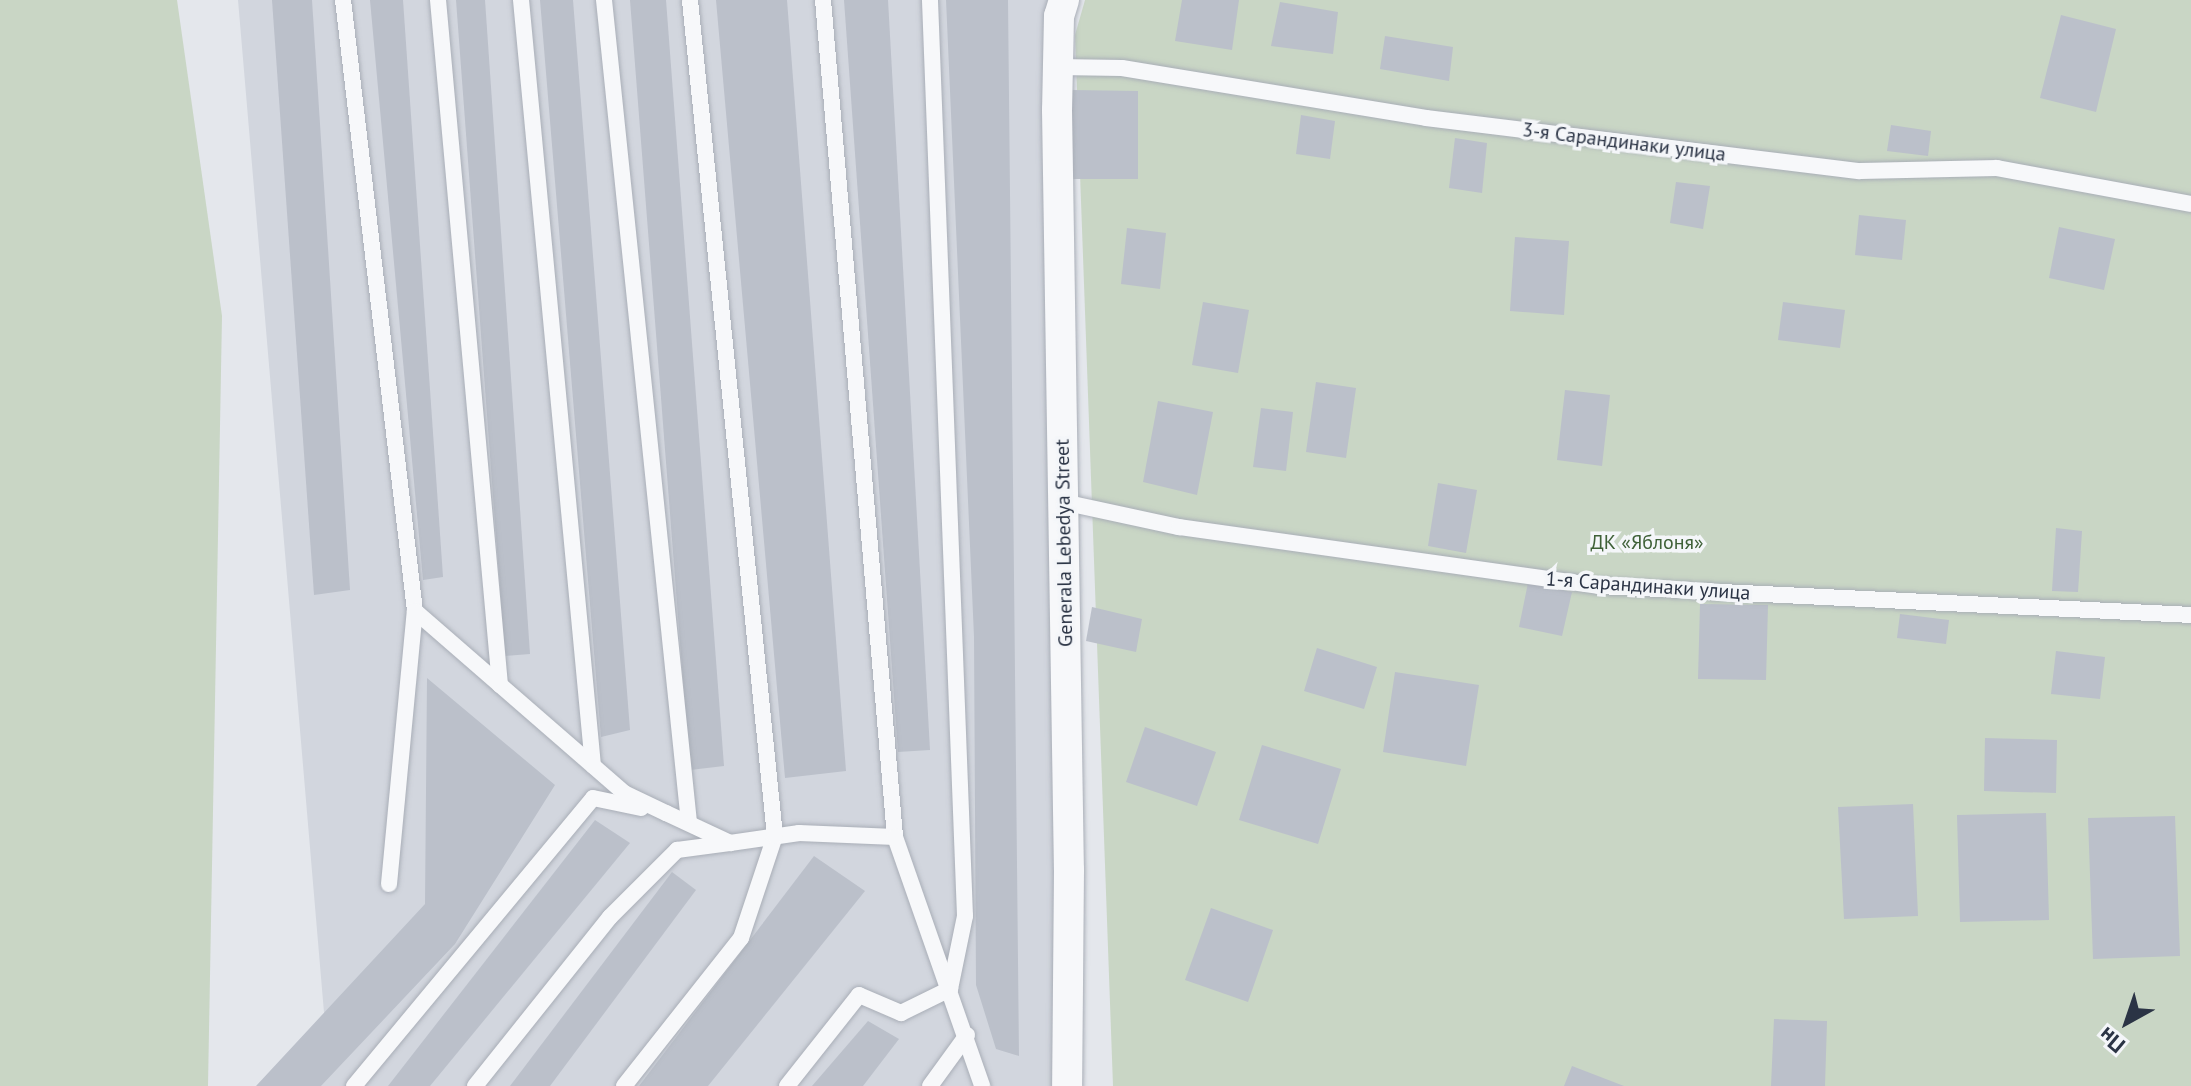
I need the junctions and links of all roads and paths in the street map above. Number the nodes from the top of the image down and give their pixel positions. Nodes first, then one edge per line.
1 (343, 0) edge
2 (438, 0) edge
3 (521, 0) edge
4 (604, 0) edge
5 (690, 0) edge
6 (823, 0) edge
7 (930, 0) edge
8 (1064, 0) edge
9 (1058, 67) junction
10 (2191, 204) edge
11 (1063, 502) junction
12 (415, 611) junction
13 (2191, 615) edge
14 (500, 685) junction
15 (593, 766) junction
16 (666, 813) junction
17 (689, 823) junction
18 (775, 836) junction
19 (895, 837) junction
20 (730, 843) junction
21 (389, 884) dead end
22 (950, 989) junction
23 (967, 1035) junction
24 (354, 1086) edge
25 (475, 1086) edge
26 (624, 1086) edge
27 (787, 1086) edge
28 (930, 1086) edge
29 (982, 1086) edge
30 (1067, 1086) edge

1 - 12 lane
2 - 14 lane
3 - 15 lane
4 - 17 lane
5 - 18 lane
6 - 19 lane
7 - 22 lane
8 - 9 street, Generala Lebedya Street
9 - 10 lane, 3-я Сарандинаки улица
9 - 11 street, Generala Lebedya Street
11 - 13 lane, 1-я Сарандинаки улица
11 - 30 street, Generala Lebedya Street
12 - 14 lane
12 - 21 lane
14 - 15 lane
15 - 16 lane
16 - 17 lane
16 - 24 lane
17 - 20 lane
18 - 19 lane
18 - 20 lane
18 - 26 lane
19 - 22 lane
20 - 25 lane
22 - 23 lane
22 - 27 lane
23 - 28 lane
23 - 29 lane

